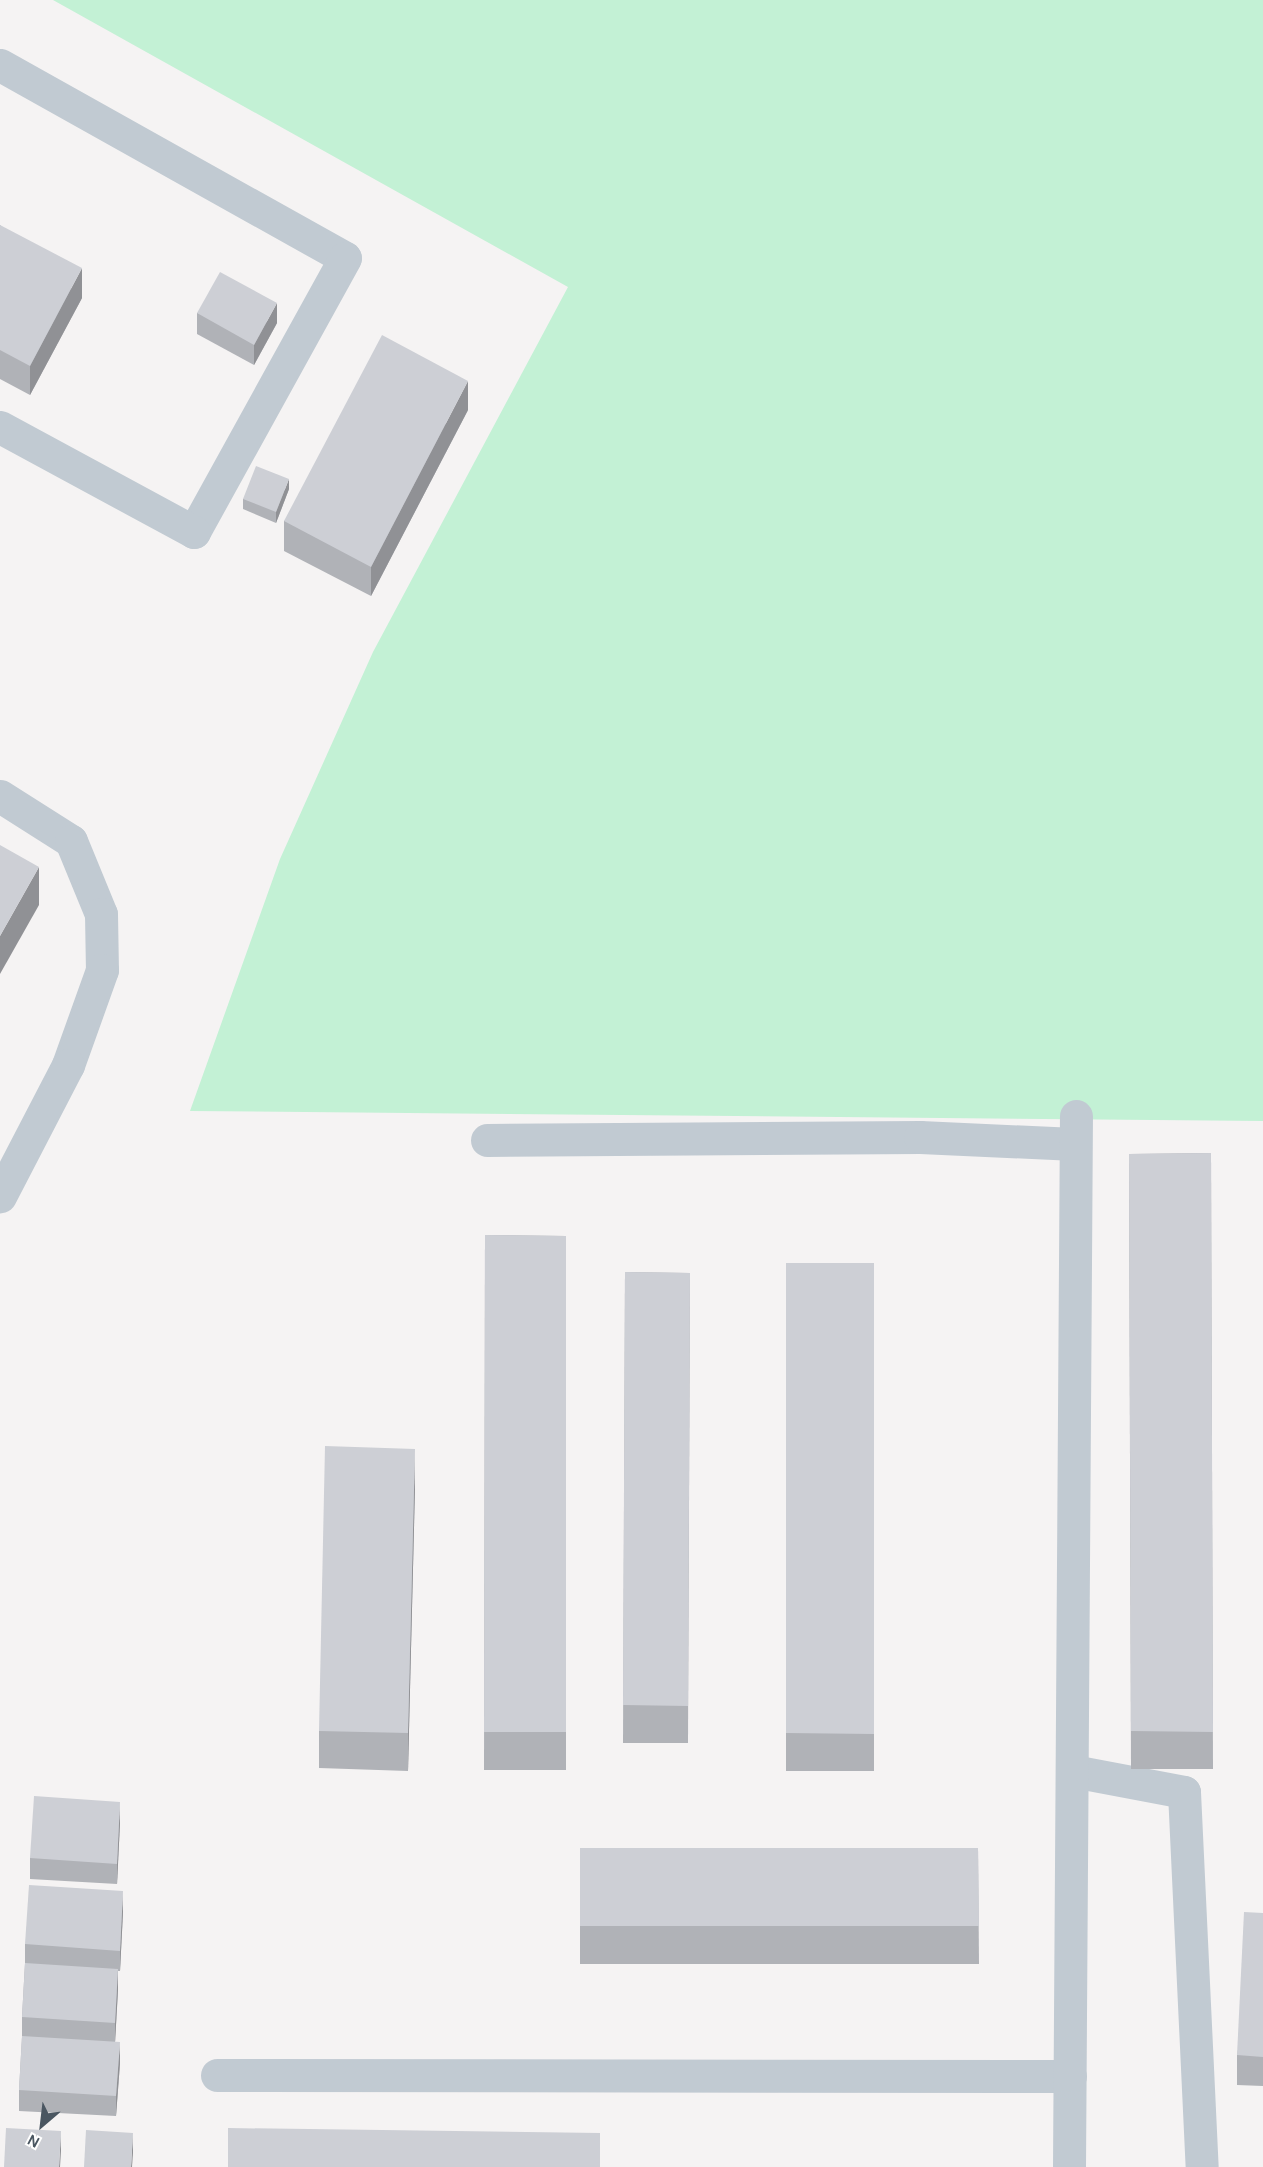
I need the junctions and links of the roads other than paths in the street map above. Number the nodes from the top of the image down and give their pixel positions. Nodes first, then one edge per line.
1 (0, 65) edge
2 (0, 427) edge
3 (0, 796) edge
4 (487, 1140) dead end
5 (0, 1196) edge
6 (1072, 1771) junction
7 (218, 2075) dead end
8 (1070, 2076) junction
9 (1069, 2167) edge
10 (1202, 2167) edge

1 - 2 lane
3 - 5 lane
4 - 6 lane
6 - 8 lane
6 - 10 lane
7 - 8 lane
8 - 9 lane

